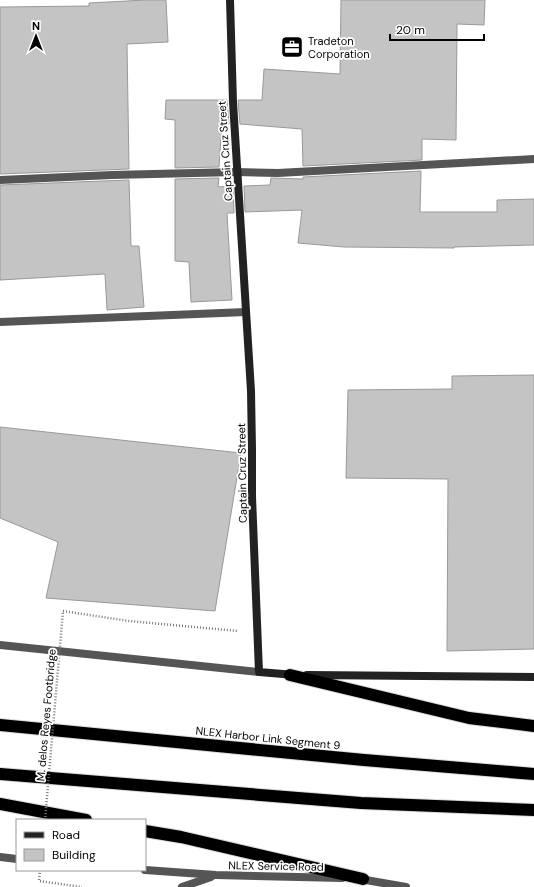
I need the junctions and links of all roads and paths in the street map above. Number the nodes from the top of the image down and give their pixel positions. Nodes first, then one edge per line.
1 (230, 0) edge
2 (534, 159) edge
3 (237, 172) junction
4 (0, 180) edge
5 (246, 312) junction
6 (0, 322) edge
7 (258, 632) junction
8 (0, 645) edge
9 (259, 672) junction
10 (290, 675) junction
11 (534, 677) edge
12 (0, 725) edge
13 (534, 726) edge
14 (0, 774) edge
15 (534, 774) edge
16 (0, 804) edge
17 (534, 810) edge
18 (45, 819) edge
19 (81, 819) edge
20 (146, 831) edge
21 (0, 857) edge
22 (16, 859) edge
23 (146, 870) edge
24 (40, 871) edge
25 (216, 875) junction
26 (363, 879) junction
27 (82, 887) edge
28 (182, 887) edge
29 (406, 887) edge

1 - 3 street, Captain Cruz Street
2 - 3 street
3 - 4 street
3 - 5 street, Captain Cruz Street
5 - 6 street
5 - 7 street, Captain Cruz Street
7 - 9 street, Captain Cruz Street
7 - 18 path, M. delos Reyes Footbridge, bridge
8 - 9 street
9 - 10 street
10 - 11 street
10 - 13 highway
12 - 15 highway, NLEX Harbor Link Segment 9
14 - 17 highway
16 - 19 highway
20 - 26 highway
21 - 22 street
23 - 25 street, NLEX Service Road
24 - 27 path
25 - 26 street, NLEX Service Road
25 - 28 street
26 - 29 street, NLEX Service Road

